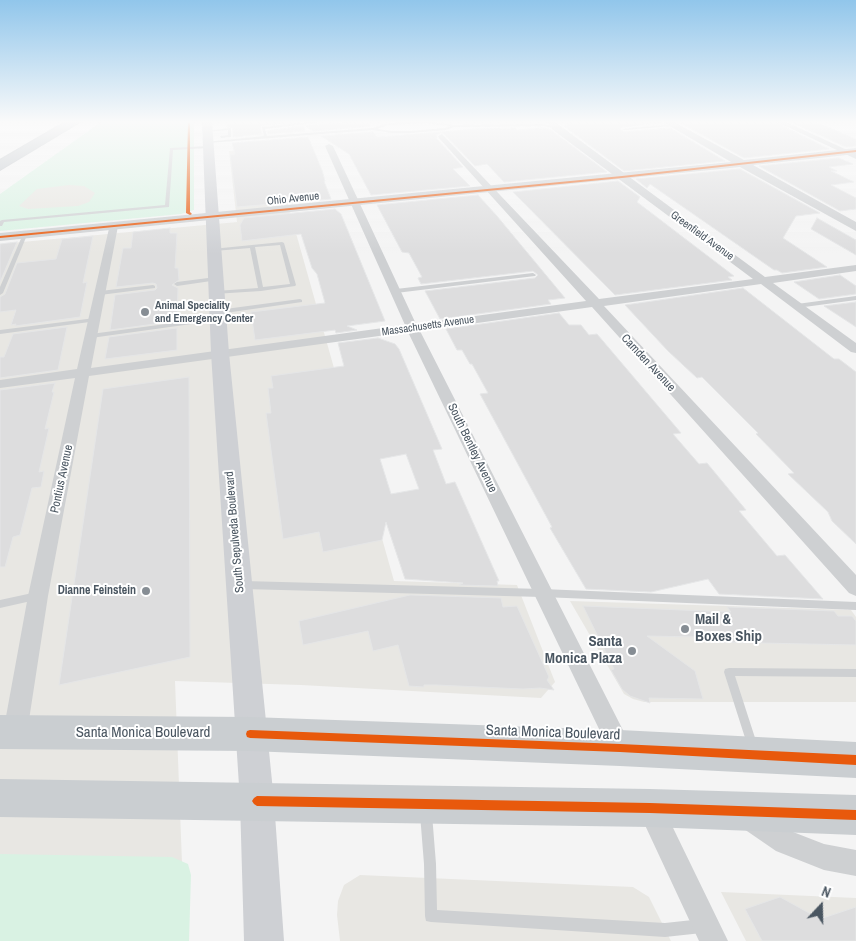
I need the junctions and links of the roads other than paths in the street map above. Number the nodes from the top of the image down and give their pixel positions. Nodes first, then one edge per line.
1 (170, 166) edge
2 (209, 166) edge
3 (338, 166) edge
4 (470, 166) edge
5 (607, 166) edge
6 (724, 166) edge
7 (745, 166) edge
8 (622, 177) junction
9 (492, 190) junction
10 (356, 203) junction
11 (212, 217) junction
12 (0, 225) edge
13 (113, 226) junction
14 (856, 227) edge
15 (25, 235) junction
16 (0, 237) edge
17 (252, 246) junction
18 (214, 250) junction
19 (856, 268) edge
20 (533, 275) dead end
21 (762, 280) junction
22 (177, 284) dead end
23 (216, 286) junction
24 (153, 287) dead end
25 (261, 289) junction
26 (396, 291) junction
27 (100, 292) junction
28 (0, 293) edge
29 (856, 298) edge
30 (300, 301) dead end
31 (594, 304) junction
32 (797, 306) junction
33 (218, 315) junction
34 (95, 320) junction
35 (412, 328) junction
36 (0, 332) edge
37 (91, 336) junction
38 (856, 350) edge
39 (220, 353) junction
40 (84, 372) junction
41 (0, 384) edge
42 (239, 584) junction
43 (856, 588) edge
44 (542, 593) junction
45 (38, 596) junction
46 (0, 604) edge
47 (856, 606) edge
48 (856, 672) edge
49 (8, 733) edge
50 (250, 734) junction
51 (620, 748) junction
52 (755, 756) junction
53 (856, 760) edge
54 (0, 798) edge
55 (257, 801) junction
56 (425, 805) junction
57 (650, 808) junction
58 (738, 811) junction
59 (856, 815) edge
60 (856, 862) edge
61 (710, 933) edge
62 (264, 941) edge

1 - 12 lane
2 - 11 main road, South Sepulveda Boulevard
3 - 10 street, South Bentley Avenue
4 - 9 street, Camden Avenue
5 - 8 street, Greenfield Avenue
6 - 8 street, Ohio Avenue
7 - 14 street
8 - 9 street, Ohio Avenue
8 - 21 street, Greenfield Avenue
9 - 10 street, Ohio Avenue
9 - 31 street, Camden Avenue
10 - 11 street, Ohio Avenue
10 - 26 street, South Bentley Avenue
11 - 13 street, Ohio Avenue
11 - 18 main road, South Sepulveda Boulevard
13 - 15 street, Ohio Avenue
13 - 27 street, Pontius Avenue
15 - 16 street, Ohio Avenue
15 - 28 lane
17 - 18 lane
17 - 25 lane
17 - 25 lane
18 - 23 main road, South Sepulveda Boulevard
19 - 21 street, Massachusetts Avenue
20 - 26 lane
21 - 31 street, Massachusetts Avenue
21 - 32 street, Greenfield Avenue
22 - 23 lane
23 - 25 lane
23 - 33 main road, South Sepulveda Boulevard
24 - 27 lane
26 - 35 street, South Bentley Avenue
27 - 34 street, Pontius Avenue
29 - 32 lane
30 - 33 lane
31 - 35 street, Massachusetts Avenue
31 - 43 street, Camden Avenue
32 - 38 street, Greenfield Avenue
33 - 37 lane
33 - 39 main road, South Sepulveda Boulevard
34 - 36 lane
34 - 37 street, Pontius Avenue
35 - 39 street, Massachusetts Avenue
35 - 44 street, South Bentley Avenue
37 - 40 street, Pontius Avenue
39 - 40 street, Massachusetts Avenue
39 - 42 main road, South Sepulveda Boulevard
40 - 41 street, Massachusetts Avenue
40 - 45 street, Pontius Avenue
42 - 44 lane
42 - 50 main road, South Sepulveda Boulevard
44 - 47 lane
44 - 51 street, South Bentley Avenue
45 - 46 lane
45 - 49 street, Pontius Avenue
48 - 52 lane
49 - 50 main road, Santa Monica Boulevard
50 - 51 main road, Santa Monica Boulevard
50 - 55 main road, South Sepulveda Boulevard
51 - 52 main road, Santa Monica Boulevard
52 - 53 main road, Santa Monica Boulevard
54 - 55 main road
55 - 56 main road
55 - 62 main road, South Sepulveda Boulevard
56 - 57 main road
56 - 61 lane
57 - 58 main road
57 - 61 street
58 - 59 main road
58 - 60 street

